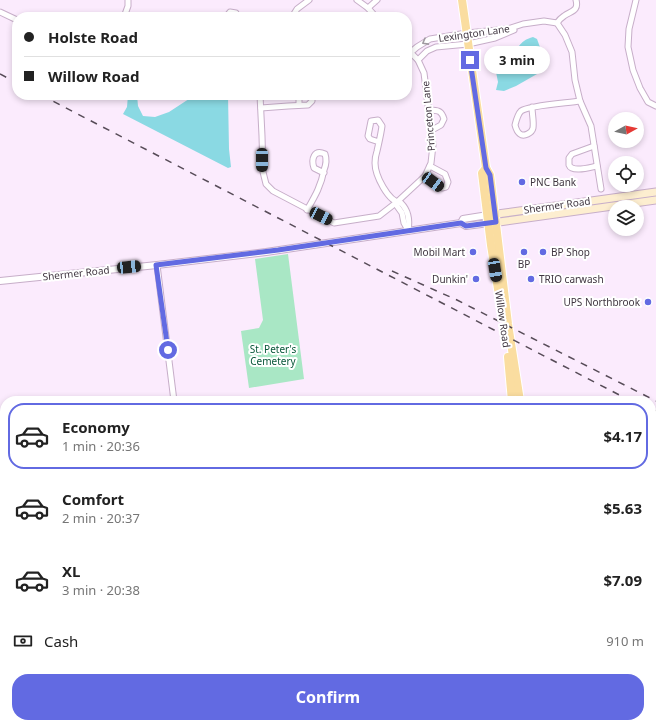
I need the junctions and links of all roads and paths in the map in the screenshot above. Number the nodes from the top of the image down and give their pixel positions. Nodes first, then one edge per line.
1 (128, 0) edge
2 (309, 0) edge
3 (357, 0) edge
4 (377, 0) edge
5 (462, 0) edge
6 (576, 0) edge
7 (636, 0) edge
8 (368, 8) junction
9 (0, 12) edge
10 (126, 12) edge
11 (296, 12) edge
12 (372, 12) edge
13 (12, 18) edge
14 (557, 23) junction
15 (518, 26) junction
16 (497, 30) junction
17 (467, 33) junction
18 (499, 37) junction
19 (468, 44) junction
20 (412, 50) edge
21 (412, 54) edge
22 (418, 60) junction
23 (260, 100) edge
24 (299, 100) edge
25 (312, 100) edge
26 (580, 101) junction
27 (299, 105) junction
28 (656, 106) edge
29 (532, 107) junction
30 (261, 108) junction
31 (429, 110) junction
32 (432, 130) junction
33 (379, 142) dead end
34 (594, 146) junction
35 (430, 166) junction
36 (597, 166) junction
37 (324, 173) dead end
38 (425, 176) junction
39 (601, 189) dead end
40 (656, 192) edge
41 (656, 200) edge
42 (397, 202) junction
43 (307, 210) junction
44 (492, 219) junction
45 (408, 231) junction
46 (156, 265) junction
47 (0, 281) edge
48 (173, 396) edge
49 (511, 396) edge
50 (519, 396) edge

1 - 10 street
2 - 11 street
3 - 8 street
4 - 8 street
5 - 17 main road, Willow Road
6 - 14 street
7 - 28 street
8 - 12 street
9 - 13 street
14 - 15 street, Lexington Lane
14 - 26 street
15 - 16 street, Lexington Lane
15 - 18 street, Lexington Lane
16 - 17 street, Lexington Lane
16 - 18 street
17 - 19 main road, Willow Road
17 -> 20 street, Lexington Lane
18 - 19 street, Lexington Lane
19 - 22 street, Lexington Lane
19 - 44 main road, Willow Road
21 - 22 street, Princeton Lane
22 - 31 street, Princeton Lane
23 - 30 street, Princeton Lane
24 - 27 street
25 - 27 street
26 - 29 street
26 - 34 street
27 - 30 street
29 - 29 street
30 - 43 street, Princeton Lane
31 - 32 street, Princeton Lane
31 - 32 street
32 - 35 street, Princeton Lane
33 - 42 street
34 - 36 street
34 - 36 street
35 - 38 street, Princeton Lane
35 - 38 street
36 - 39 street
37 - 43 street
38 - 42 street, Princeton Lane
40 - 44 main road, Shermer Road
41 - 44 main road, Shermer Road
42 - 43 street, Princeton Lane
42 - 45 street
44 - 45 street, Shermer Road
44 - 49 main road, Willow Road
44 - 50 main road, Willow Road
45 - 46 street, Shermer Road
46 - 47 street, Shermer Road
46 - 48 street

